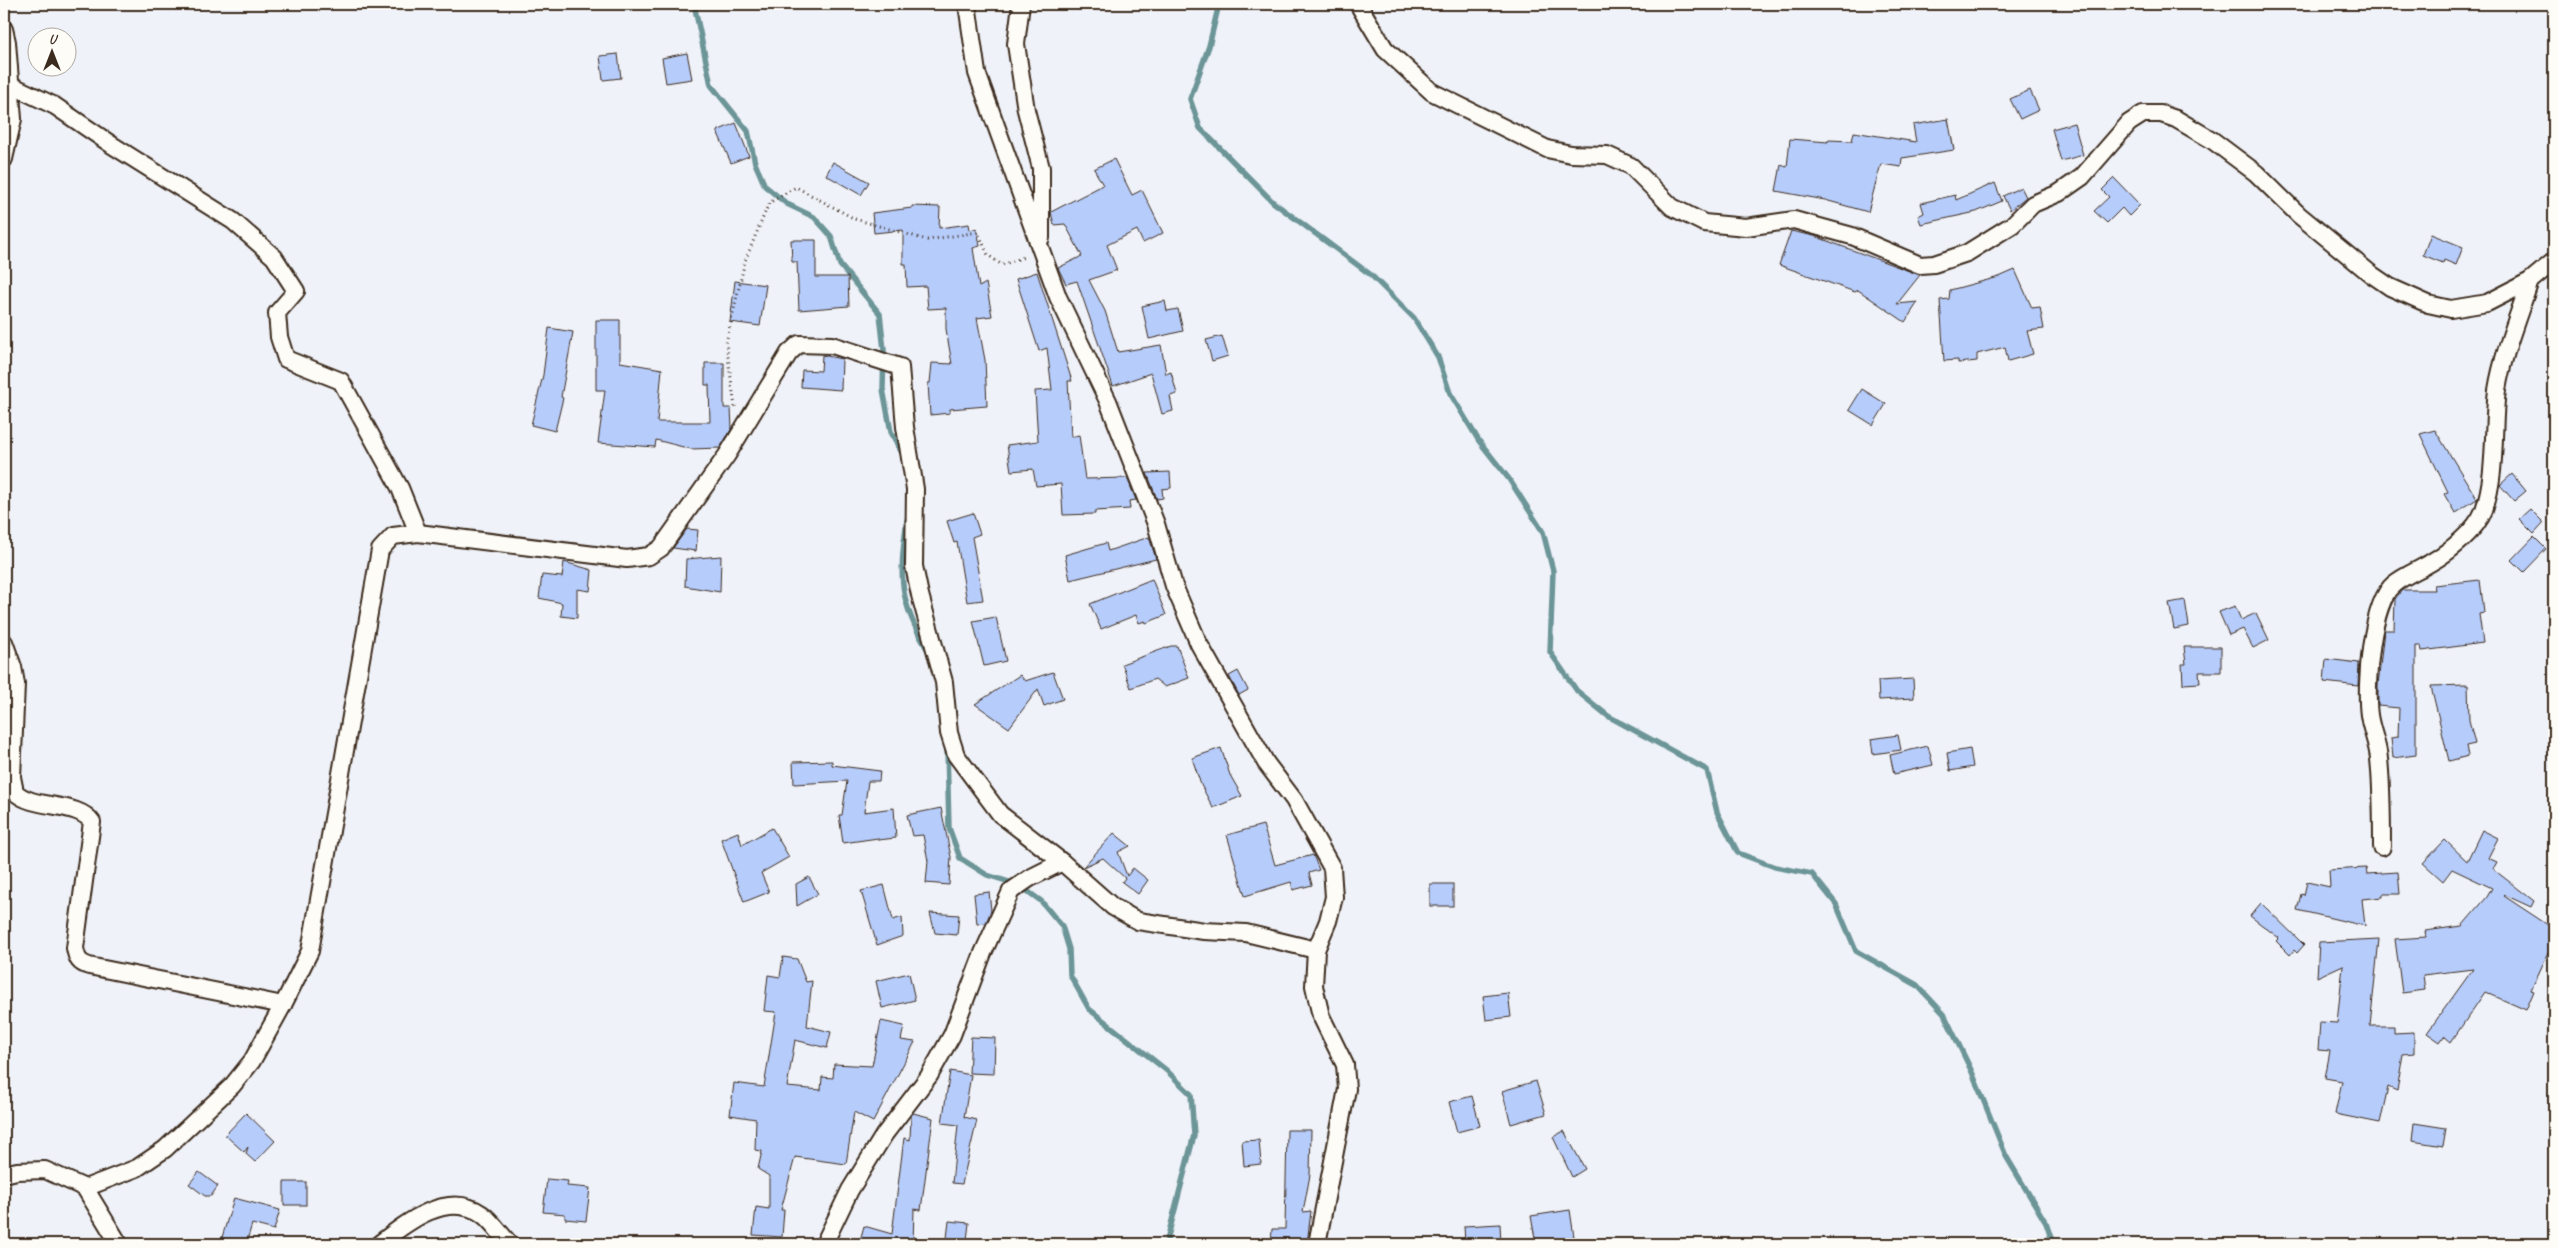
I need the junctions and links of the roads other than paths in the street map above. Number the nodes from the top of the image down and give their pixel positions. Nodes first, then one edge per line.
1 (967, 4) edge
2 (1021, 4) edge
3 (1358, 4) edge
4 (4, 29) edge
5 (10, 85) junction
6 (4, 159) edge
7 (1041, 250) junction
8 (2554, 261) edge
9 (2530, 281) junction
10 (418, 533) junction
11 (4, 642) edge
12 (2382, 847) dead end
13 (1062, 862) junction
14 (1316, 950) junction
15 (283, 1005) junction
16 (4, 1174) edge
17 (85, 1188) junction
18 (119, 1244) edge
19 (379, 1244) edge
20 (510, 1244) edge
21 (824, 1244) edge
22 (1317, 1244) edge

1 - 7 street
2 - 7 street
3 - 9 street
4 - 5 street
5 - 6 street
5 - 10 street
7 - 14 street
8 - 9 street
9 - 12 street
10 - 13 street
10 - 15 street
11 - 15 street
13 - 14 street
13 - 21 street
14 - 22 street
15 - 17 street
16 - 17 street
17 - 18 street
19 - 20 street

